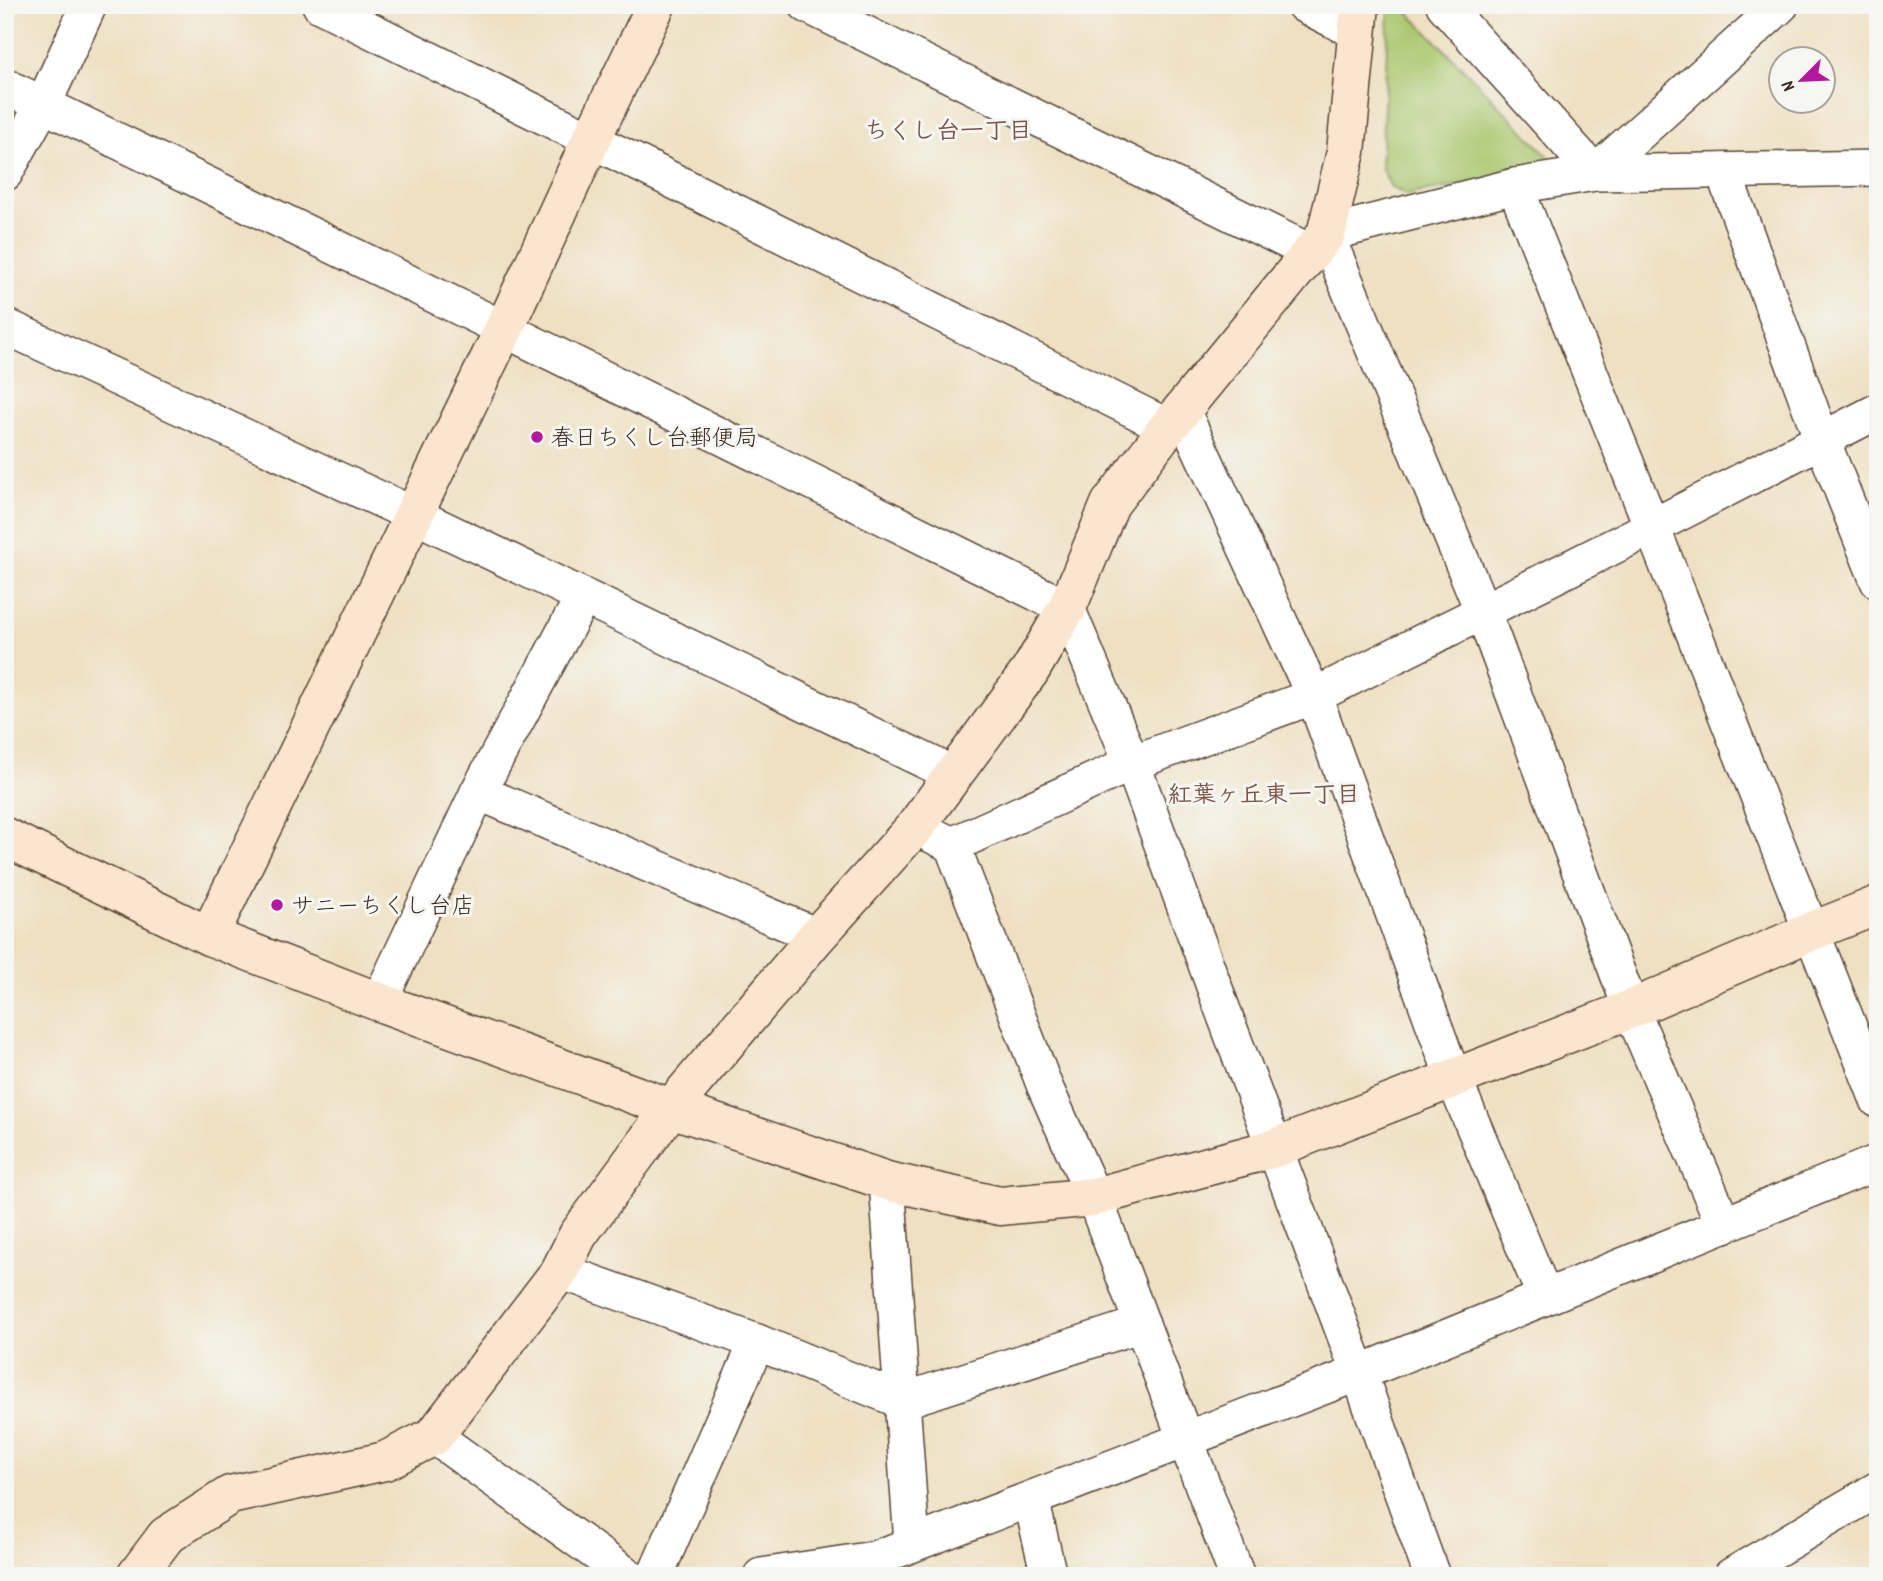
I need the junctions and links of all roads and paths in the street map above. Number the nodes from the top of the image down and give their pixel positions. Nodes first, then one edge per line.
1 (89, 5) edge
2 (320, 5) edge
3 (656, 5) edge
4 (807, 5) edge
5 (1304, 5) edge
6 (1444, 5) edge
7 (1781, 5) edge
8 (1359, 18) edge
9 (5, 86) edge
10 (44, 103) junction
11 (591, 140) junction
12 (1878, 168) edge
13 (1723, 171) junction
14 (5, 173) edge
15 (1595, 173) junction
16 (1515, 186) junction
17 (1319, 243) junction
18 (5, 326) edge
19 (504, 329) junction
20 (1878, 411) edge
21 (1175, 418) junction
22 (1822, 440) junction
23 (412, 514) junction
24 (1652, 527) junction
25 (1878, 581) edge
26 (583, 597) junction
27 (1067, 608) junction
28 (1483, 612) junction
29 (1314, 696) junction
30 (1132, 763) junction
31 (953, 774) junction
32 (478, 792) junction
33 (915, 827) junction
34 (5, 837) edge
35 (953, 845) junction
36 (1878, 905) edge
37 (1810, 932) junction
38 (209, 936) junction
39 (817, 936) junction
40 (379, 1002) junction
41 (1631, 1009) junction
42 (1453, 1077) junction
43 (1878, 1100) edge
44 (671, 1108) junction
45 (1275, 1148) junction
46 (1878, 1162) edge
47 (887, 1181) junction
48 (1094, 1197) junction
49 (1724, 1224) junction
50 (560, 1271) junction
51 (1545, 1297) junction
52 (1142, 1324) junction
53 (757, 1342) junction
54 (1359, 1373) junction
55 (902, 1401) junction
56 (434, 1436) junction
57 (1187, 1439) junction
58 (1878, 1489) edge
59 (1031, 1499) junction
60 (912, 1544) junction
61 (875, 1567) edge
62 (136, 1576) edge
63 (628, 1576) edge
64 (654, 1576) edge
65 (761, 1576) edge
66 (1049, 1576) edge
67 (1237, 1576) edge
68 (1432, 1576) edge
69 (1731, 1576) edge

1 - 10 street
2 - 11 street
3 - 11 street
4 - 17 street
5 - 8 street
6 - 15 street
7 - 15 street
8 - 17 street
9 - 10 street
10 - 14 street
10 - 19 street
11 - 19 street
11 - 21 street
12 - 13 street
13 - 15 street
13 - 22 street
15 - 16 street
16 - 17 street
16 - 24 street
17 - 21 street
17 - 28 street
18 - 23 street
19 - 23 street
19 - 27 street
20 - 22 street
21 - 27 street
21 - 29 street
22 - 24 street
22 - 25 street
23 - 26 street
23 - 38 street
24 - 28 street
24 - 37 street
26 - 31 street
26 - 32 street
27 - 30 street
27 - 31 street
28 - 29 street
28 - 41 street
29 - 30 street
29 - 42 street
30 - 35 street
30 - 45 street
31 - 33 street
32 - 39 street
32 - 40 street
33 - 35 street
33 - 39 street
34 - 38 street
35 - 48 street
36 - 37 street
37 - 41 street
37 - 43 street
38 - 40 street
39 - 44 street
40 - 44 street
41 - 42 street
41 - 49 street
42 - 45 street
42 - 51 street
44 - 47 street
44 - 50 street
45 - 48 street
45 - 54 street
46 - 49 street
47 - 48 street
47 - 55 street
48 - 52 street
49 - 51 street
50 - 53 street
50 - 56 street
51 - 54 street
52 - 55 street
52 - 57 street
53 - 55 street
53 - 64 street
54 - 57 street
54 - 68 street
55 - 60 street
56 - 62 street
56 - 63 street
57 - 59 street
57 - 67 street
58 - 69 street
59 - 60 street
59 - 66 street
60 - 61 street
61 - 65 street

